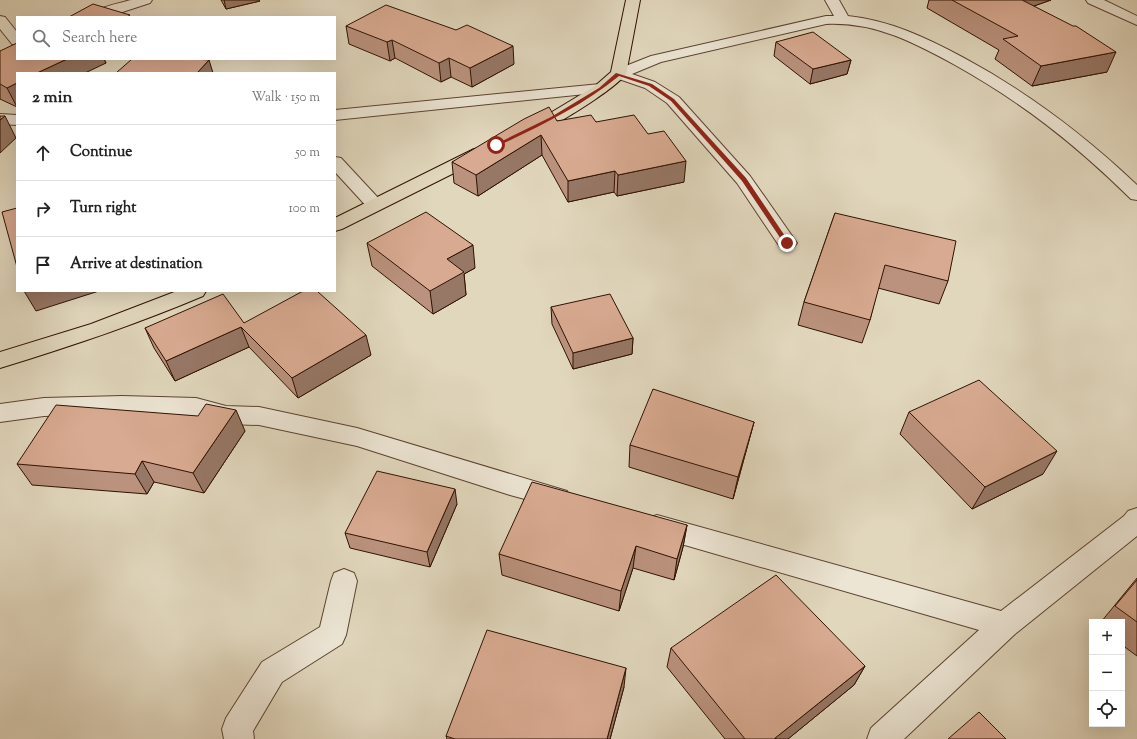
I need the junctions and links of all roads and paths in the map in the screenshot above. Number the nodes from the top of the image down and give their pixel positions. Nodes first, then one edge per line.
1 (145, 0) edge
2 (633, 0) edge
3 (832, 0) edge
4 (1093, 0) edge
5 (105, 5) edge
6 (96, 16) edge
7 (842, 18) junction
8 (0, 20) edge
9 (1137, 21) edge
10 (16, 40) edge
11 (618, 74) junction
12 (600, 89) junction
13 (336, 115) edge
14 (0, 119) edge
15 (16, 120) edge
16 (517, 135) edge
17 (496, 145) edge
18 (336, 163) edge
19 (1137, 195) edge
20 (375, 205) junction
21 (336, 224) edge
22 (787, 243) dead end
23 (194, 292) edge
24 (0, 360) edge
25 (0, 413) edge
26 (578, 504) edge
27 (1137, 519) edge
28 (637, 520) edge
29 (344, 581) dead end
30 (1005, 624) junction
31 (239, 739) edge
32 (882, 739) edge

1 - 5 street
2 - 11 main road
3 - 7 street
4 - 9 street
5 - 6 street
7 - 11 street
7 - 19 street
8 - 10 street
11 - 12 main road
11 - 22 street
12 - 13 street
12 - 16 main road
14 - 15 street
17 - 20 main road
18 - 20 street
20 - 21 main road
23 - 24 main road
25 - 26 street
27 - 30 street
28 - 30 street
29 - 31 street
30 - 32 street

